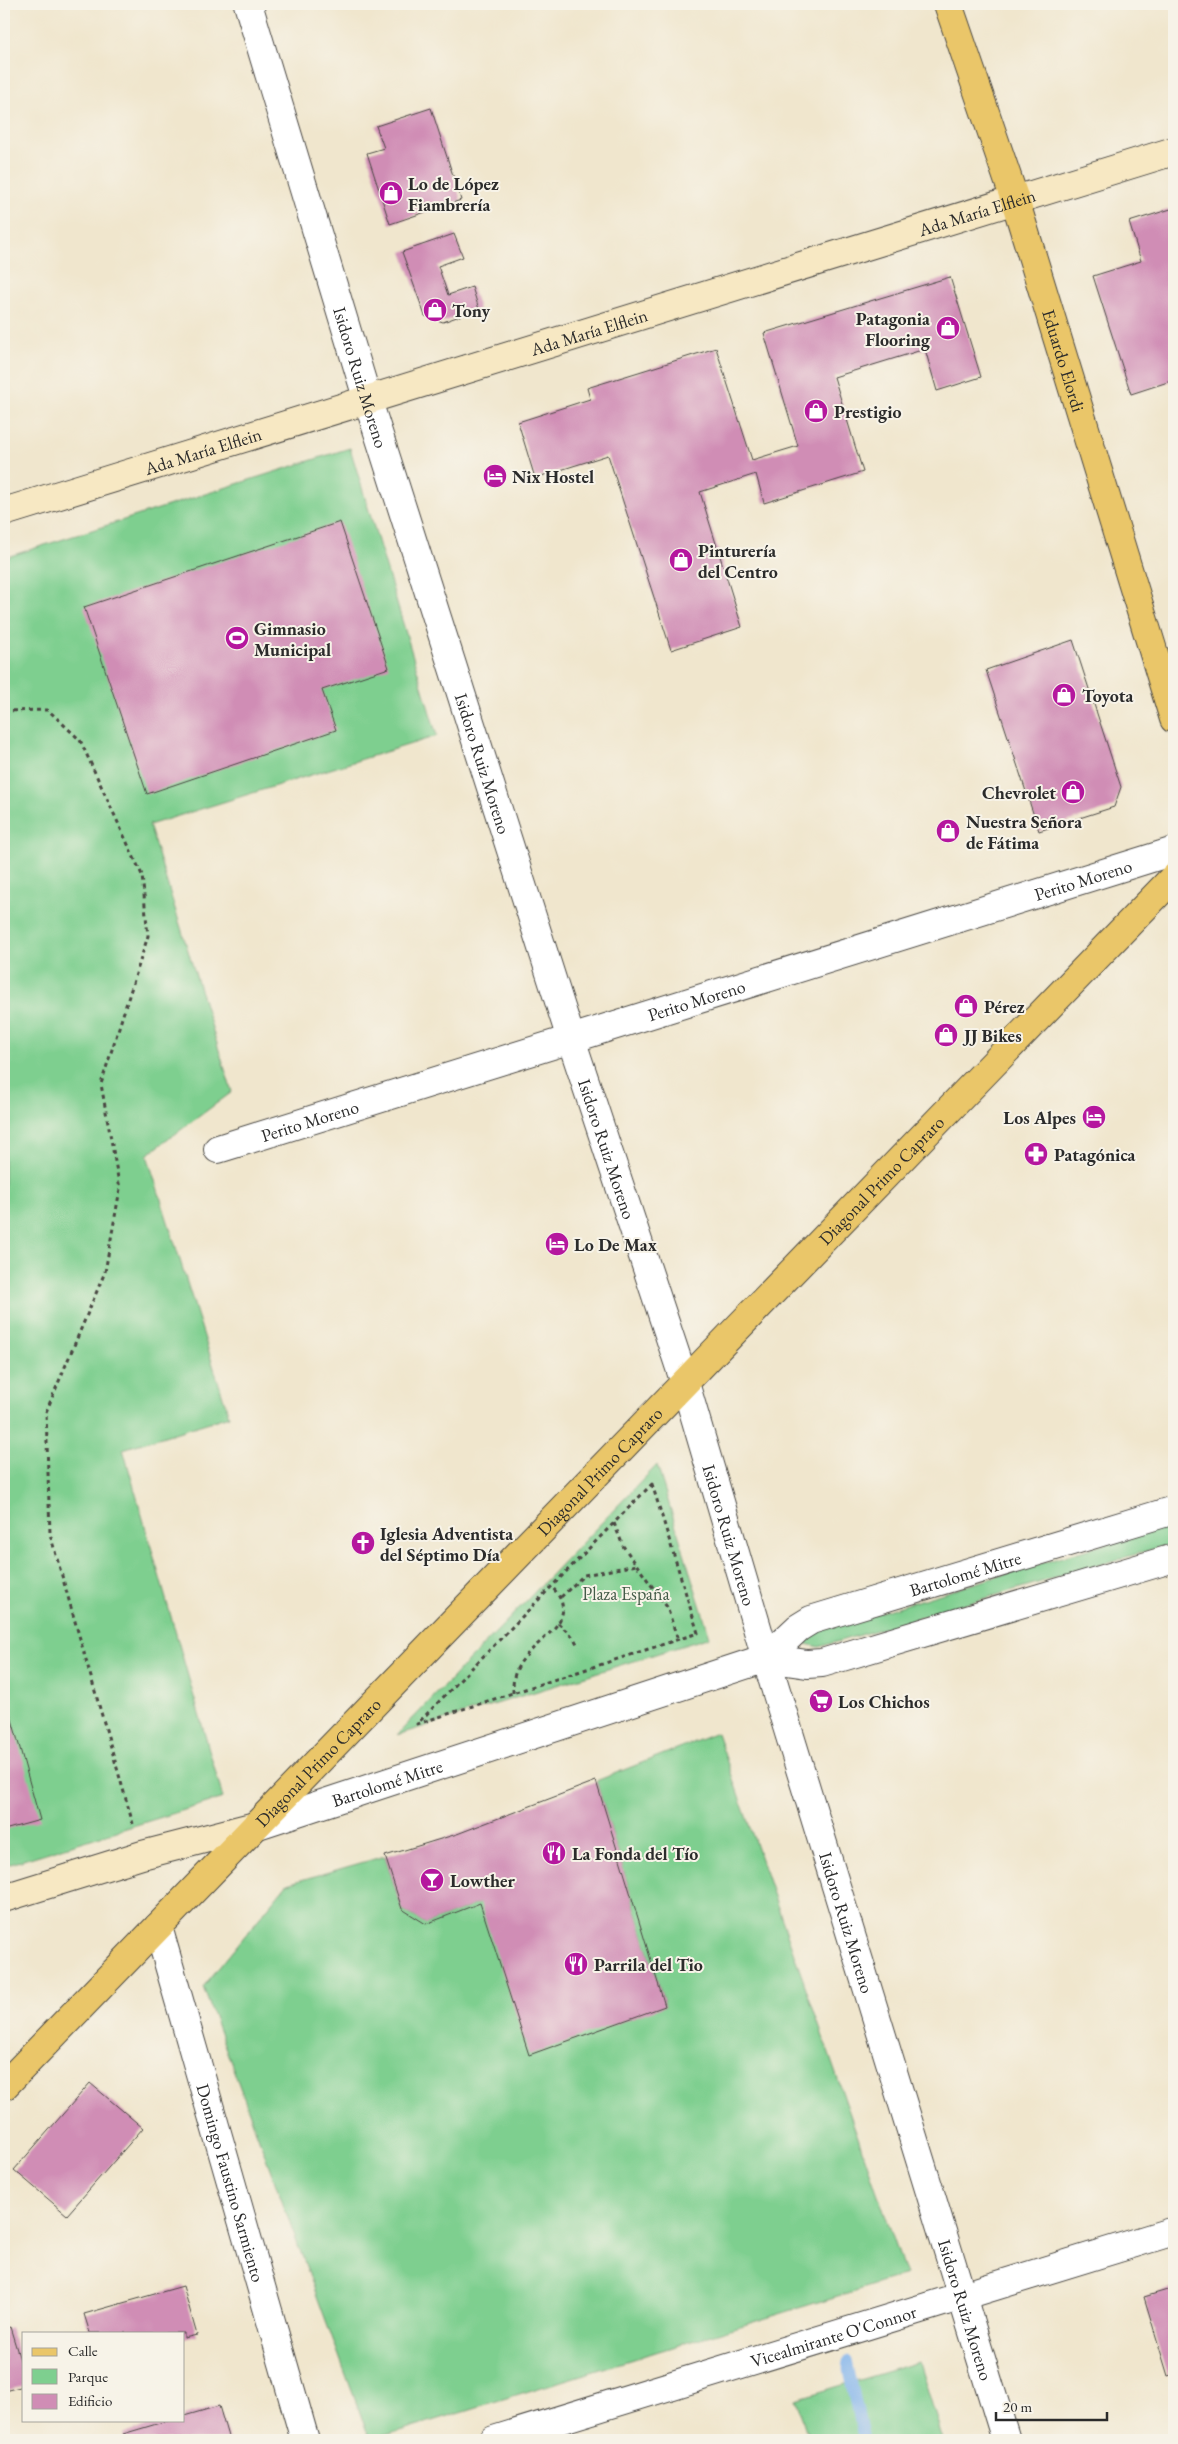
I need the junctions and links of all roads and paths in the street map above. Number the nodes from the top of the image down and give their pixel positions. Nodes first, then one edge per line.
1 (248, 4) edge
2 (948, 4) edge
3 (1174, 151) edge
4 (1015, 200) junction
5 (368, 401) junction
6 (4, 512) edge
7 (4, 711) edge
8 (1174, 719) edge
9 (1174, 851) edge
10 (1174, 877) edge
11 (571, 1039) junction
12 (218, 1149) dead end
13 (685, 1383) junction
14 (1174, 1510) edge
15 (614, 1523) junction
16 (1174, 1558) edge
17 (637, 1565) junction
18 (552, 1587) junction
19 (562, 1598) junction
20 (558, 1623) junction
21 (678, 1640) junction
22 (577, 1644) dead end
23 (766, 1658) junction
24 (513, 1693) junction
25 (255, 1826) junction
26 (142, 1855) junction
27 (4, 1898) edge
28 (158, 1927) junction
29 (4, 2086) edge
30 (1174, 2231) edge
31 (962, 2296) junction
32 (305, 2440) edge
33 (494, 2440) edge
34 (1006, 2440) edge

1 - 5 street, Isidoro Ruiz Moreno
2 - 4 main road, Eduardo Elordi
3 - 4 street, Ada María Elflein
4 - 5 street, Ada María Elflein
4 - 8 main road, Eduardo Elordi
5 - 6 street, Ada María Elflein
5 - 11 street, Isidoro Ruiz Moreno
7 - 26 path
9 - 11 street, Perito Moreno
10 - 13 main road, Diagonal Primo Capraro
11 - 12 street, Perito Moreno
11 - 13 street, Isidoro Ruiz Moreno
13 - 23 street, Isidoro Ruiz Moreno
13 - 25 main road, Diagonal Primo Capraro
14 - 23 street, Bartolomé Mitre
15 - 17 path
15 - 18 path
15 - 21 path
16 - 23 street, Bartolomé Mitre
17 - 19 path
17 - 21 path
18 - 19 path
18 - 24 path
19 - 20 path
20 - 22 path
20 - 24 path
21 - 24 path
23 - 25 street, Bartolomé Mitre
23 - 31 street, Isidoro Ruiz Moreno
25 - 26 street, Bartolomé Mitre
25 - 28 main road, Diagonal Primo Capraro
26 - 27 street, Bartolomé Mitre
28 - 29 main road, Diagonal Primo Capraro
28 - 32 street, Domingo Faustino Sarmiento
30 - 31 street, Vicealmirante O'Connor
31 - 33 street, Vicealmirante O'Connor
31 - 34 street, Isidoro Ruiz Moreno

